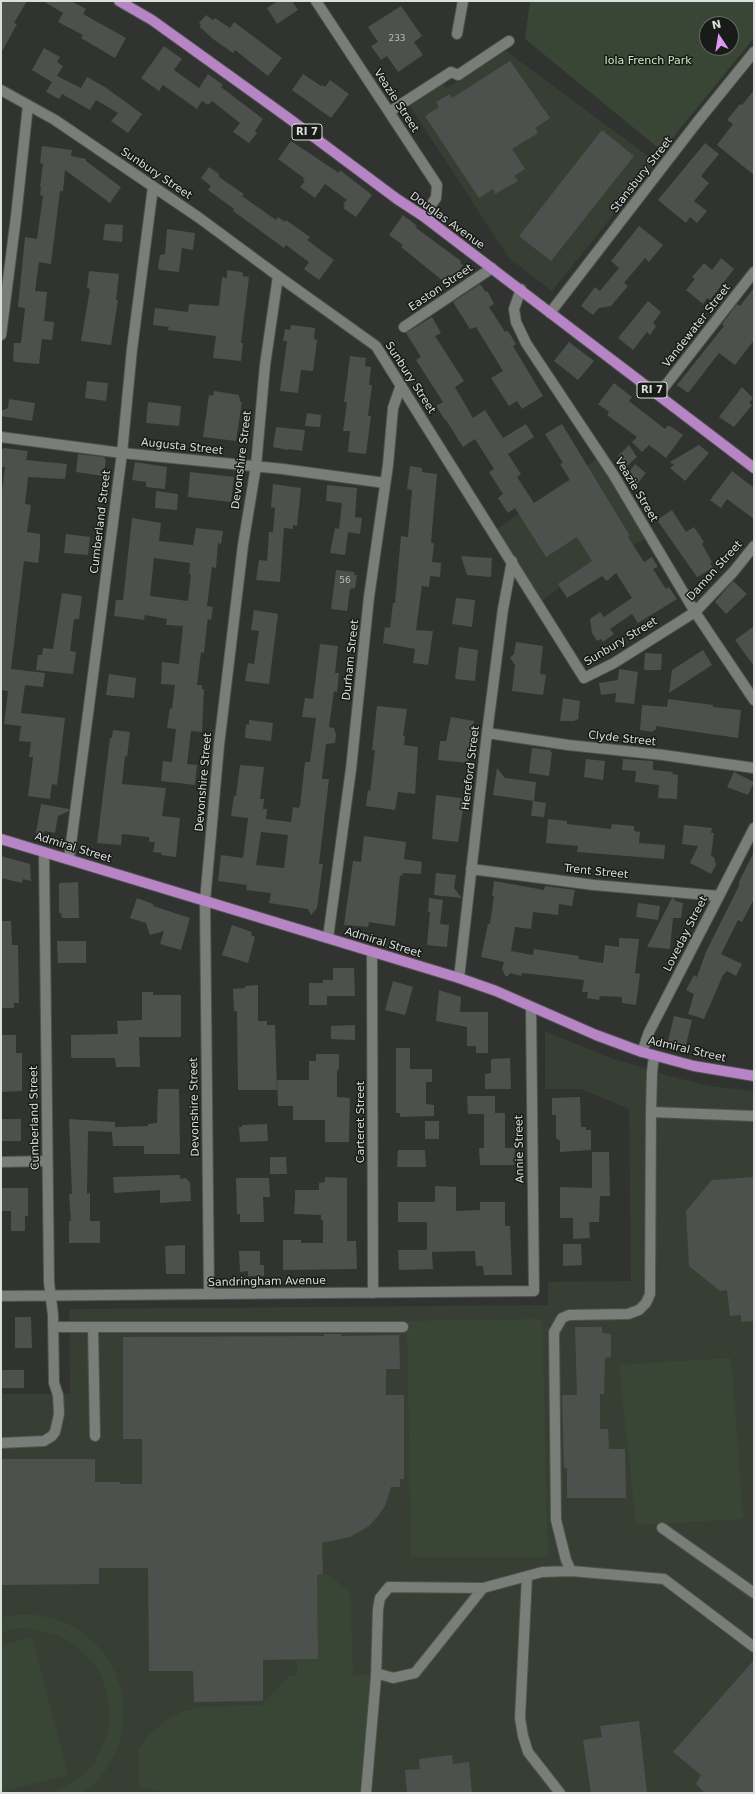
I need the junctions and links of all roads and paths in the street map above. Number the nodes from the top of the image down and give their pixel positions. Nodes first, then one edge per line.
1 (119, 1) edge
2 (316, 1) edge
3 (463, 1) edge
4 (457, 34) dead end
5 (509, 41) dead end
6 (754, 52) edge
7 (1, 90) edge
8 (28, 105) junction
9 (389, 112) junction
10 (153, 187) junction
11 (423, 216) junction
12 (492, 268) junction
13 (754, 272) edge
14 (278, 276) junction
15 (521, 289) junction
16 (550, 313) junction
17 (404, 327) dead end
18 (1, 335) edge
19 (401, 385) junction
20 (658, 395) junction
21 (1, 437) edge
22 (122, 453) junction
23 (256, 466) junction
24 (754, 468) edge
25 (385, 483) junction
26 (754, 546) edge
27 (512, 561) junction
28 (695, 612) junction
29 (754, 700) edge
30 (488, 733) junction
31 (754, 768) edge
32 (754, 828) edge
33 (1, 839) edge
34 (44, 852) junction
35 (69, 859) junction
36 (471, 869) junction
37 (718, 896) junction
38 (205, 901) junction
39 (328, 938) junction
40 (372, 952) junction
41 (459, 978) junction
42 (531, 1007) junction
43 (642, 1052) junction
44 (654, 1056) junction
45 (754, 1076) edge
46 (651, 1112) junction
47 (754, 1116) edge
48 (47, 1161) junction
49 (1, 1162) edge
50 (534, 1290) joint
51 (373, 1293) junction
52 (209, 1294) junction
53 (1, 1296) edge
54 (50, 1296) junction
55 (53, 1327) junction
56 (93, 1327) junction
57 (403, 1327) dead end
58 (95, 1436) dead end
59 (1, 1443) edge
60 (662, 1528) dead end
61 (571, 1571) junction
62 (526, 1576) junction
63 (483, 1588) junction
64 (754, 1593) edge
65 (754, 1647) edge
66 (376, 1673) junction
67 (366, 1793) edge
68 (560, 1793) edge

1 - 11 main road, Douglas Avenue / RI 7
2 - 9 street, Veazie Street
3 - 4 street
5 - 9 street
6 - 16 street, Stansbury Street
7 - 8 street, Sunbury Street
8 - 10 street, Sunbury Street
8 - 18 street
9 - 11 street, Veazie Street
10 - 14 street, Sunbury Street
10 - 22 street, Cumberland Street
11 - 12 main road, Douglas Avenue / RI 7
12 - 15 main road, Douglas Avenue / RI 7
12 - 17 street, Easton Street
13 - 20 street, Vandewater Street
14 - 19 street, Sunbury Street
14 - 23 street, Devonshire Street
15 - 16 main road, Douglas Avenue / RI 7
15 - 28 street, Veazie Street
16 - 20 main road, Douglas Avenue / RI 7
19 - 25 street, Durham Street
19 - 27 street, Sunbury Street
20 - 24 main road, Douglas Avenue / RI 7
21 - 22 street, Augusta Street
22 - 23 street, Augusta Street
22 - 35 street, Cumberland Street
23 - 25 street, Augusta Street
23 - 38 street, Devonshire Street
25 - 39 street, Durham Street
26 - 28 street, Damon Street
27 - 28 street, Sunbury Street
27 - 30 street, Hereford Street
28 - 29 street, Veazie Street
30 - 31 street, Clyde Street
30 - 36 street, Hereford Street
32 - 37 street, Loveday Street
33 - 34 main road, Admiral Street
34 - 35 main road, Admiral Street
34 - 48 street, Cumberland Street
35 - 38 main road, Admiral Street
36 - 37 street, Trent Street
36 - 41 street, Hereford Street
37 - 43 street, Loveday Street
38 - 39 main road, Admiral Street
38 - 52 street, Devonshire Street
39 - 40 main road, Admiral Street
40 - 41 main road, Admiral Street
40 - 51 street, Carteret Street
41 - 42 main road, Admiral Street
42 - 43 main road, Admiral Street
42 - 50 street, Annie Street
43 - 44 main road, Admiral Street
44 - 45 main road, Admiral Street
44 - 46 street
46 - 47 street
46 - 61 street
48 - 49 street
48 - 54 street, Cumberland Street
50 - 51 street, Sandringham Avenue
51 - 52 street, Sandringham Avenue
52 - 54 street, Sandringham Avenue
53 - 54 street, Sandringham Avenue
54 - 55 street, Cumberland Street
55 - 56 street
55 - 59 street, Cumberland Street
56 - 57 street
56 - 58 street
60 - 64 street
61 - 62 street
61 - 65 street
62 - 63 street
62 - 68 street
63 - 66 street
63 - 66 street
66 - 67 street

